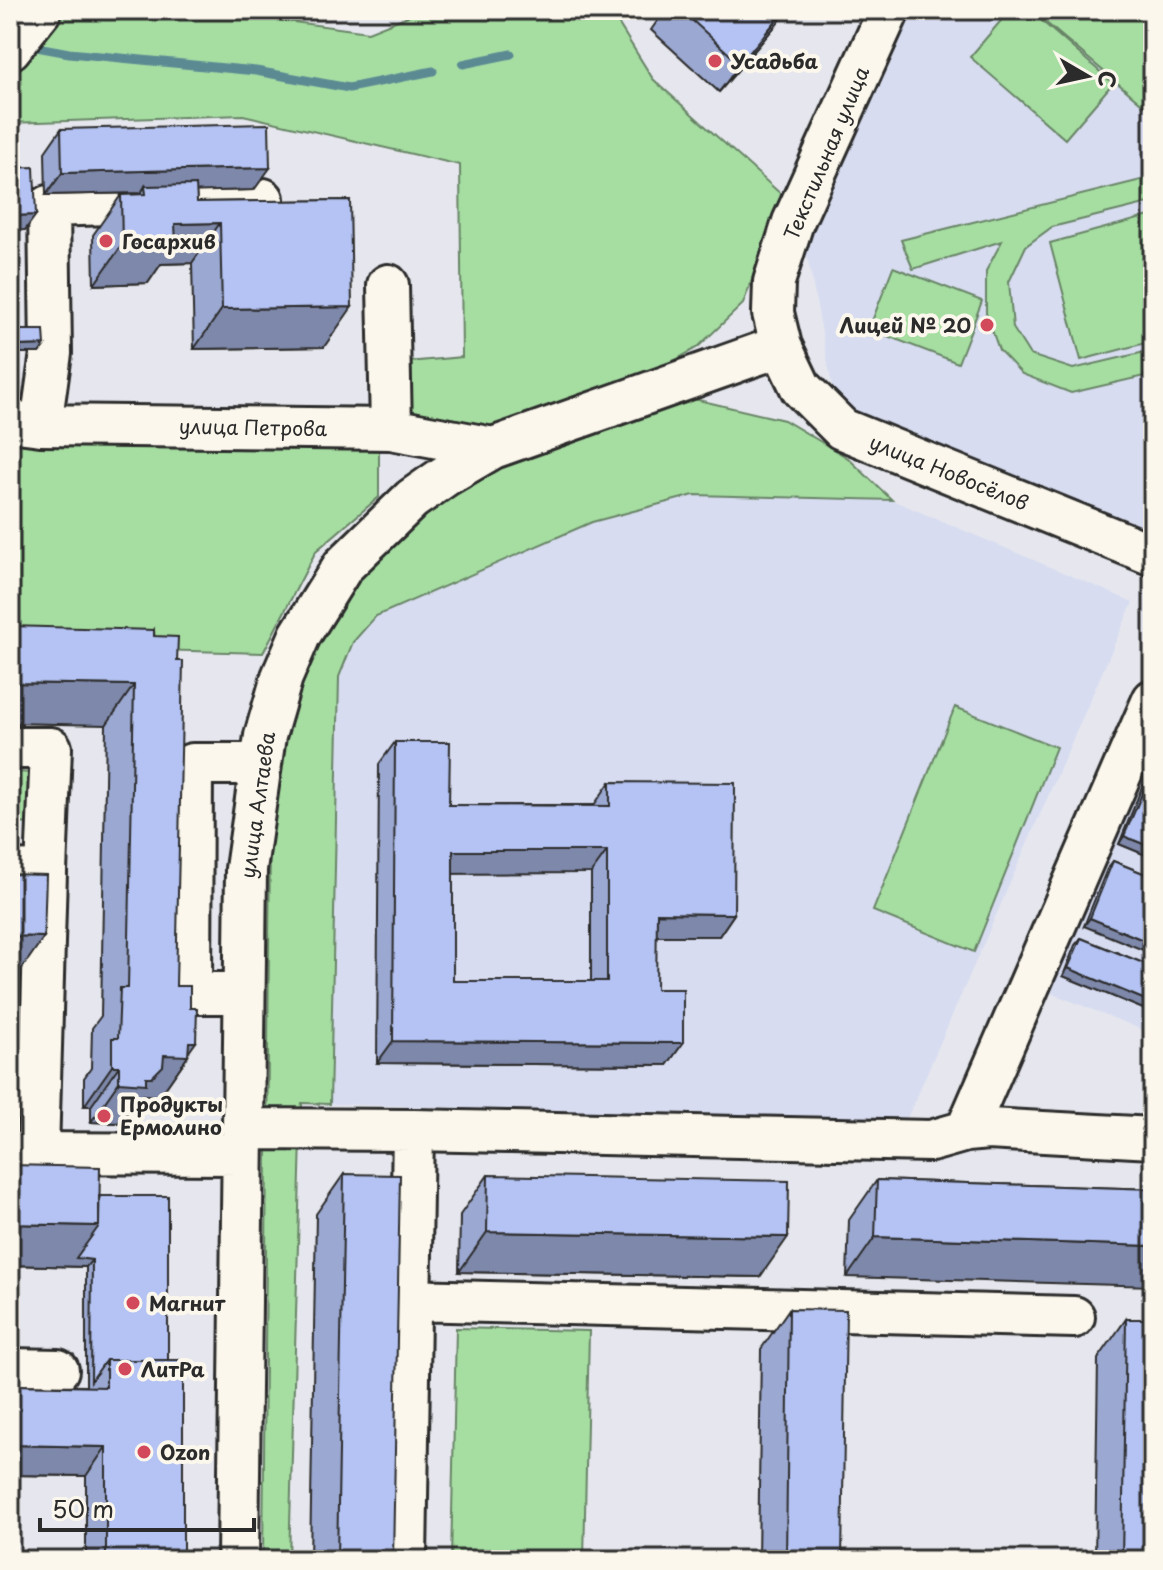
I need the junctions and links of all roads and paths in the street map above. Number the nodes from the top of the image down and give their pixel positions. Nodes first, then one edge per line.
1 (41, 10) edge
2 (889, 10) edge
3 (10, 49) edge
4 (263, 199) edge
5 (388, 285) dead end
6 (781, 346) junction
7 (26, 423) edge
8 (391, 429) junction
9 (493, 448) junction
10 (1153, 555) edge
11 (1153, 700) edge
12 (10, 748) edge
13 (260, 764) junction
14 (28, 872) edge
15 (244, 993) junction
16 (413, 1130) junction
17 (966, 1131) junction
18 (1153, 1138) edge
19 (242, 1141) junction
20 (24, 1153) edge
21 (410, 1300) junction
22 (1074, 1317) dead end
23 (10, 1369) edge
24 (58, 1370) dead end
25 (238, 1560) edge
26 (406, 1560) edge

1 - 3 street
2 - 6 street, Текстильная улица
4 - 7 street
5 - 8 street
6 - 9 street, улица Алтаева
6 - 10 street, улица Новосёлов
7 - 8 street, улица Петрова
8 - 9 street, улица Петрова
9 - 13 street, улица Алтаева
11 - 17 street
12 - 14 street
13 - 15 street, улица Алтаева
13 - 15 street
14 - 20 street
15 - 19 street, улица Алтаева
16 - 17 street
16 - 19 street
16 - 21 street
17 - 18 street
19 - 20 street
19 - 25 street, улица Алтаева
21 - 22 street
21 - 26 street
23 - 24 street

